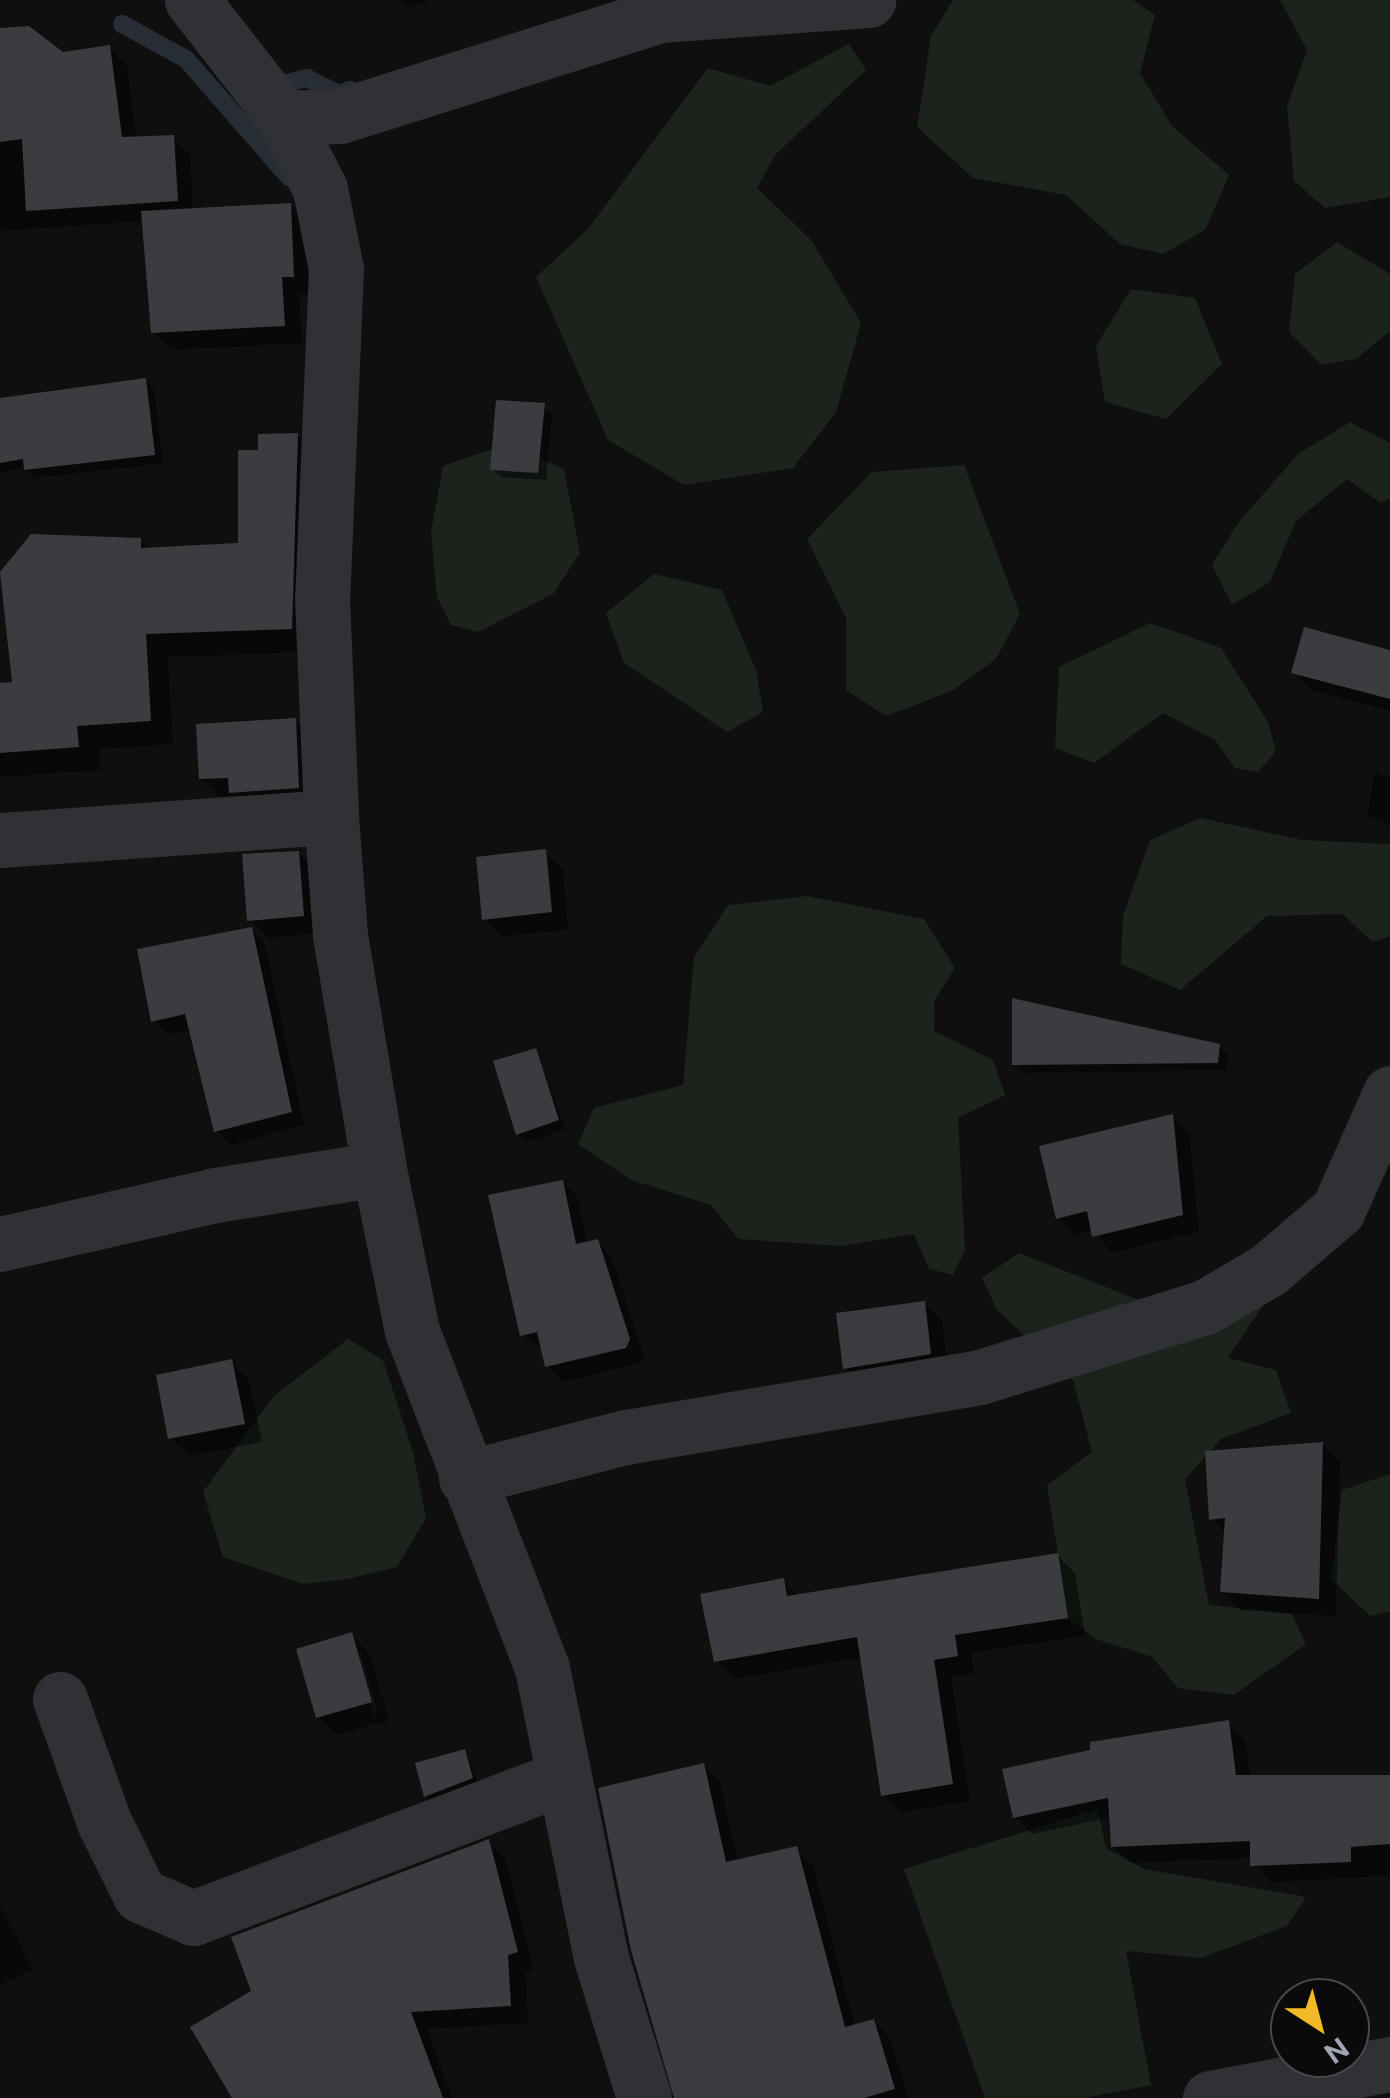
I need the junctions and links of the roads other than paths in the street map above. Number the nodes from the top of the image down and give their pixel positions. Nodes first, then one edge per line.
1 (192, 0) edge
2 (868, 0) edge
3 (284, 118) junction
4 (331, 817) junction
5 (0, 840) edge
6 (1390, 1093) edge
7 (379, 1168) junction
8 (0, 1244) edge
9 (466, 1478) junction
10 (60, 1699) dead end
11 (562, 1778) junction
12 (1390, 2064) edge
13 (644, 2098) edge
14 (1210, 2098) edge

1 - 3 street
2 - 3 street
3 - 4 street
4 - 5 street
4 - 7 street
6 - 9 street
7 - 8 street
7 - 9 street
9 - 11 street
10 - 11 street
11 - 13 street
12 - 14 street

